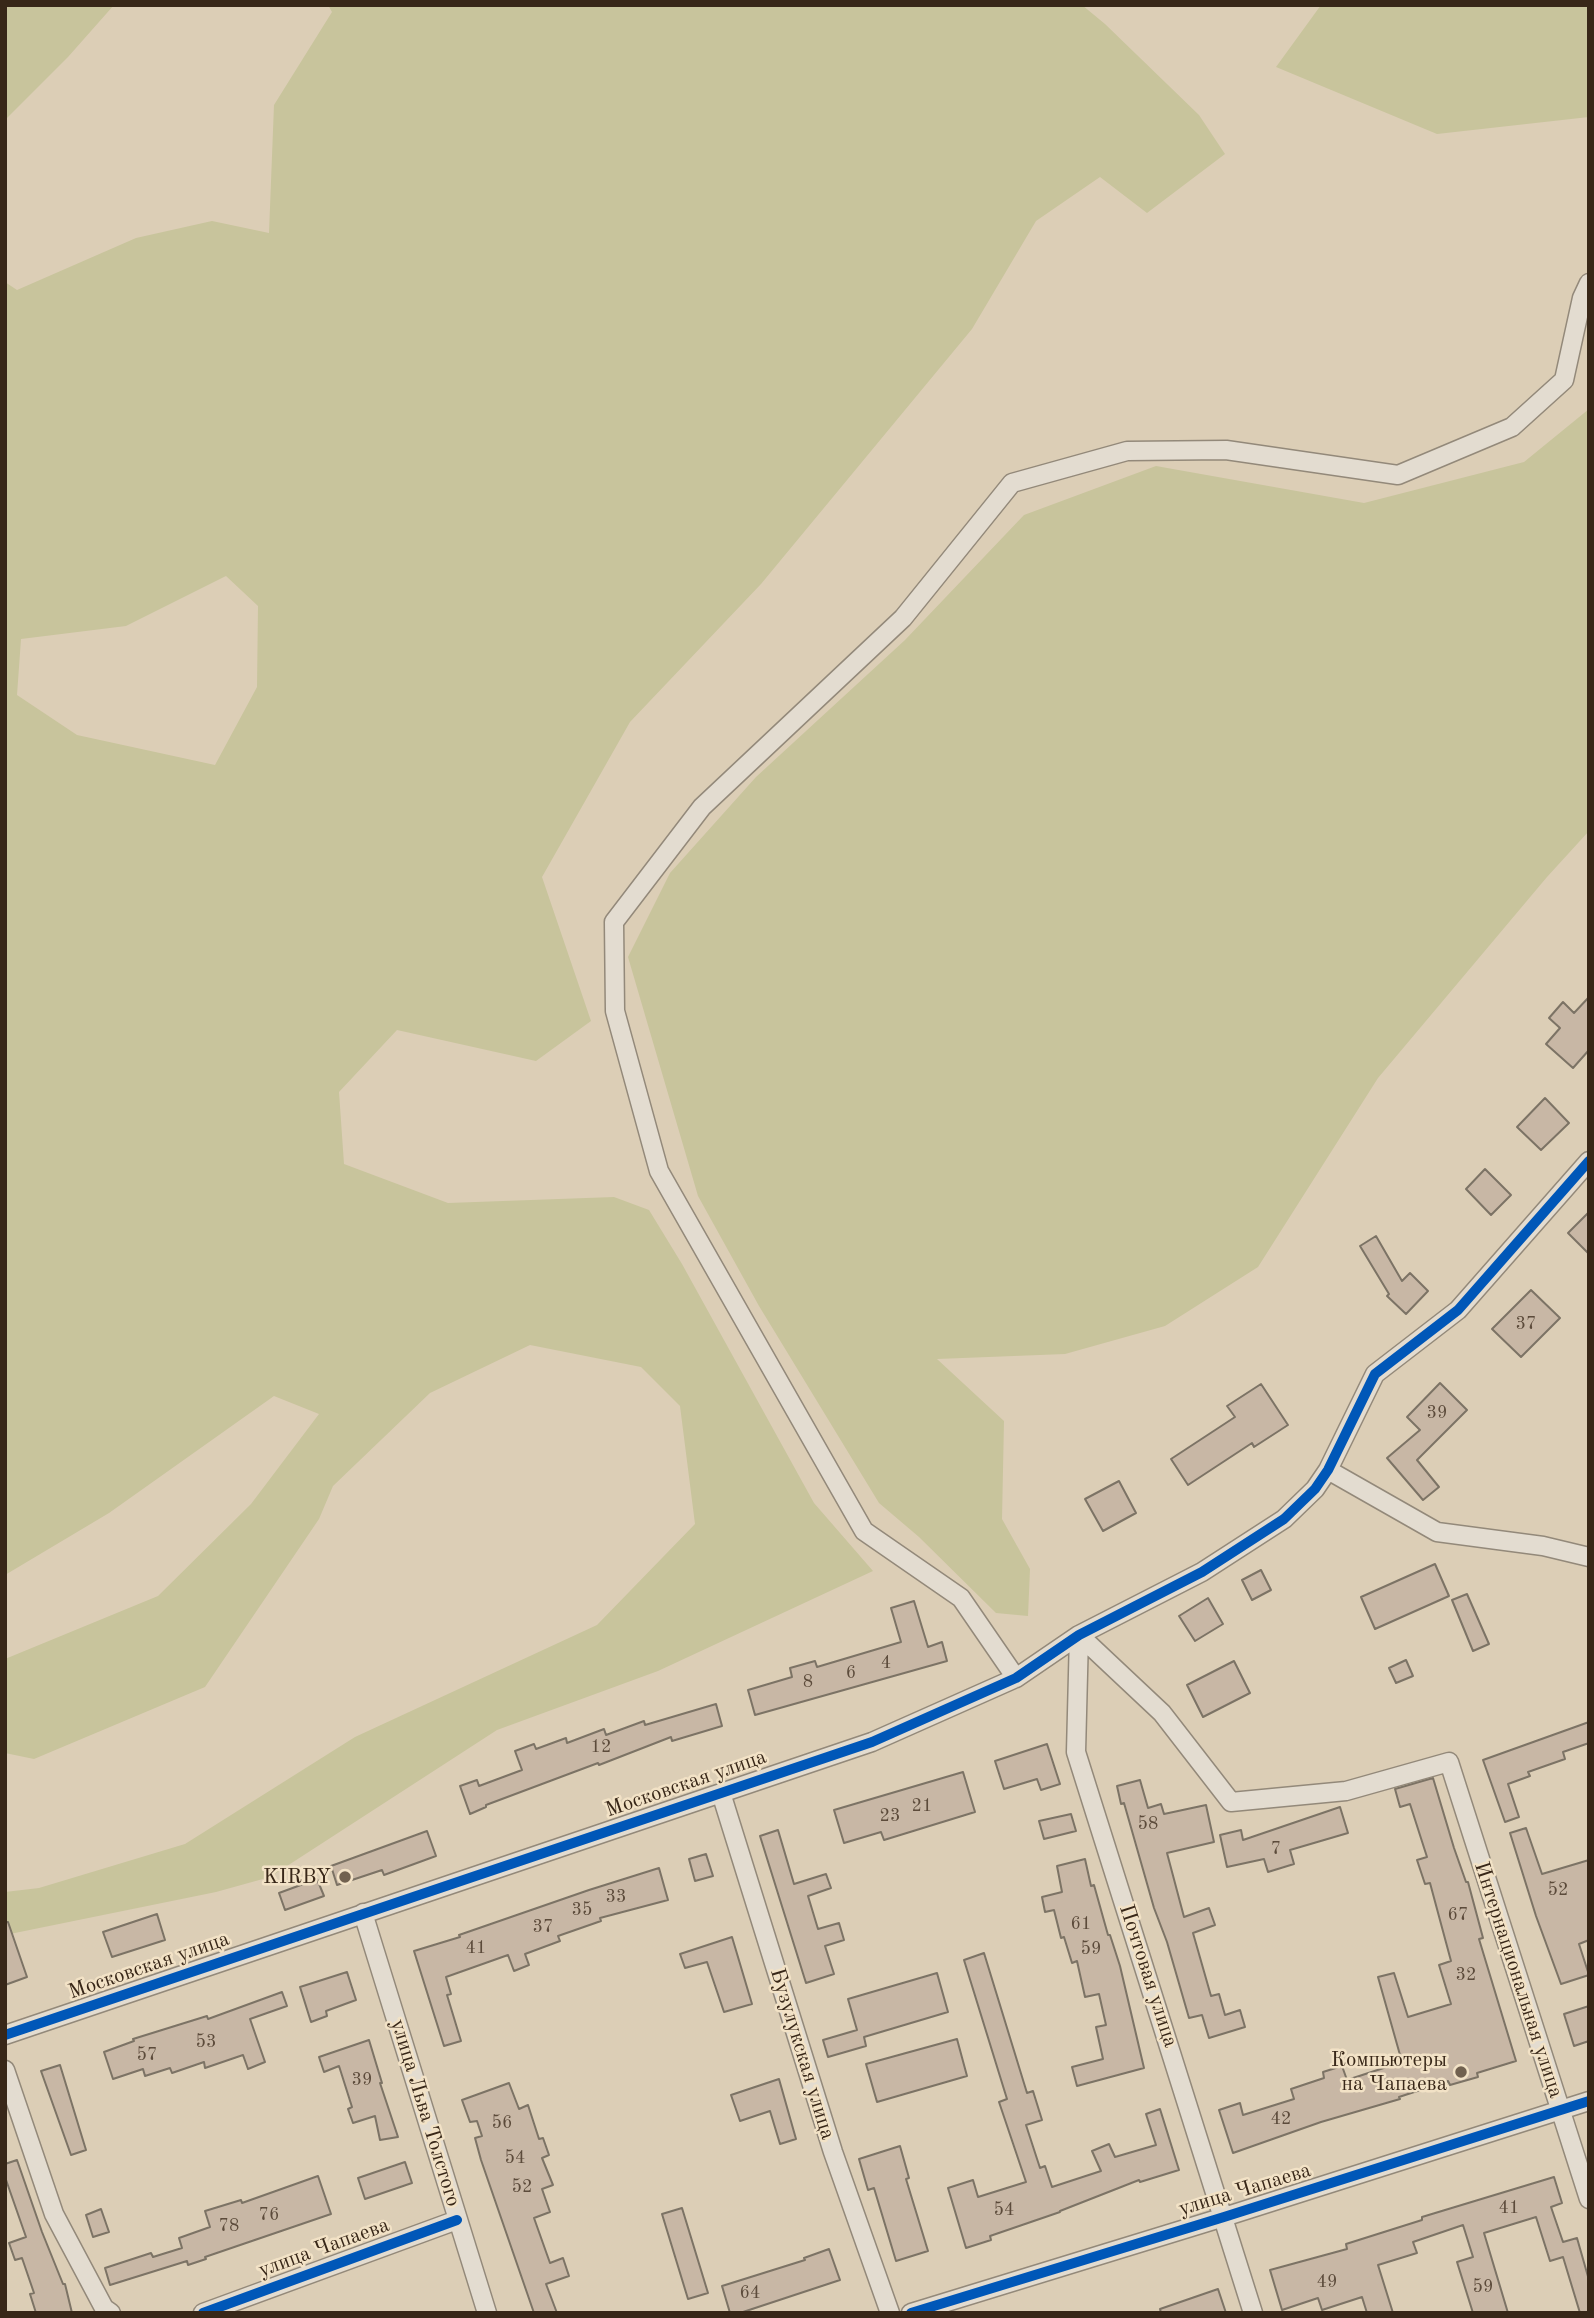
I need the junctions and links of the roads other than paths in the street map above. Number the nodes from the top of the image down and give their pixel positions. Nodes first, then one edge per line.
1 (1589, 283) edge
2 (1589, 1161) edge
3 (1328, 1470) junction
4 (1589, 1557) edge
5 (1079, 1635) junction
6 (1016, 1678) junction
7 (721, 1793) junction
8 (363, 1913) junction
9 (5, 2035) edge
10 (5, 2070) edge
11 (1589, 2101) edge
12 (1560, 2110) junction
13 (1589, 2199) edge
14 (1224, 2217) junction
15 (457, 2220) junction
16 (111, 2313) edge
17 (203, 2313) edge
18 (486, 2313) edge
19 (890, 2313) edge
20 (911, 2313) edge
21 (1253, 2313) edge

1 - 6 street
2 - 3 street, Московская улица
3 - 4 street
3 - 5 street, Московская улица
5 - 6 street, Московская улица
5 - 12 street, Интернациональная улица
5 - 14 street, Почтовая улица
6 - 7 street, Московская улица
7 - 8 street, Московская улица
7 - 19 street, Бузулукская улица
8 - 9 street, Московская улица
8 - 15 street, улица Льва Толстого
10 - 16 street
11 - 12 street, улица Чапаева
12 - 13 street, Интернациональная улица
12 - 14 street, улица Чапаева
14 - 20 street, улица Чапаева
14 - 21 street, Почтовая улица
15 - 17 street, улица Чапаева
15 - 18 street, улица Льва Толстого

